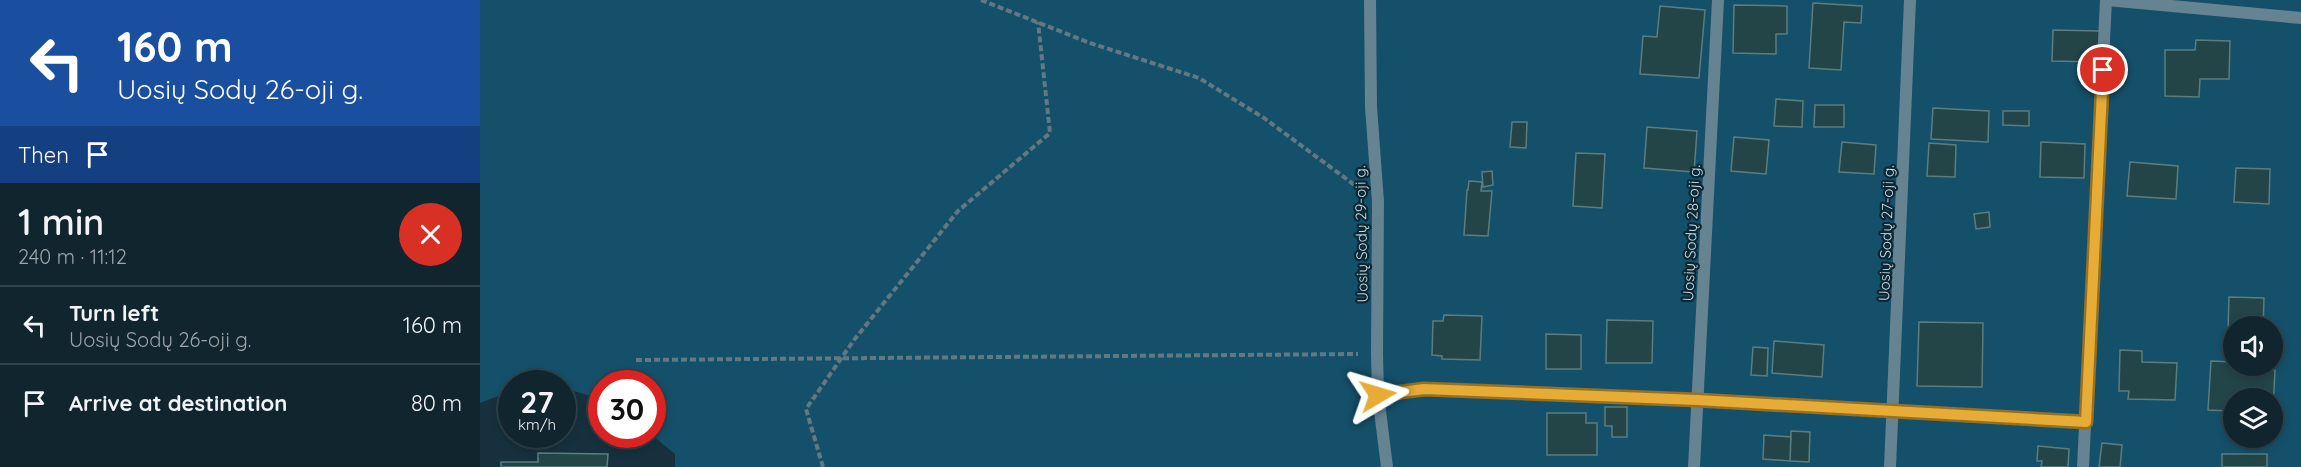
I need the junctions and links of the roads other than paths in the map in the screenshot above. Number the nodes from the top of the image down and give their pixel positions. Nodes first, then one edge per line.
1 (1370, 0) edge
2 (1718, 0) edge
3 (1910, 0) edge
4 (2106, 0) edge
5 (2301, 18) edge
6 (1378, 395) junction
7 (1697, 400) junction
8 (1893, 412) junction
9 (2086, 422) junction
10 (1387, 467) edge
11 (1694, 467) edge
12 (1890, 467) edge
13 (2083, 467) edge

1 - 6 street, Uosių Sodų 29-oji g.
2 - 7 street, Uosių Sodų 28-oji g.
3 - 8 street, Uosių Sodų 27-oji g.
4 - 5 street
4 - 9 street
6 - 7 street
6 - 10 street, Uosių Sodų 29-oji g.
7 - 8 street
7 - 11 street, Uosių Sodų 28-oji g.
8 - 9 street
8 - 12 street, Uosių Sodų 27-oji g.
9 - 13 street

